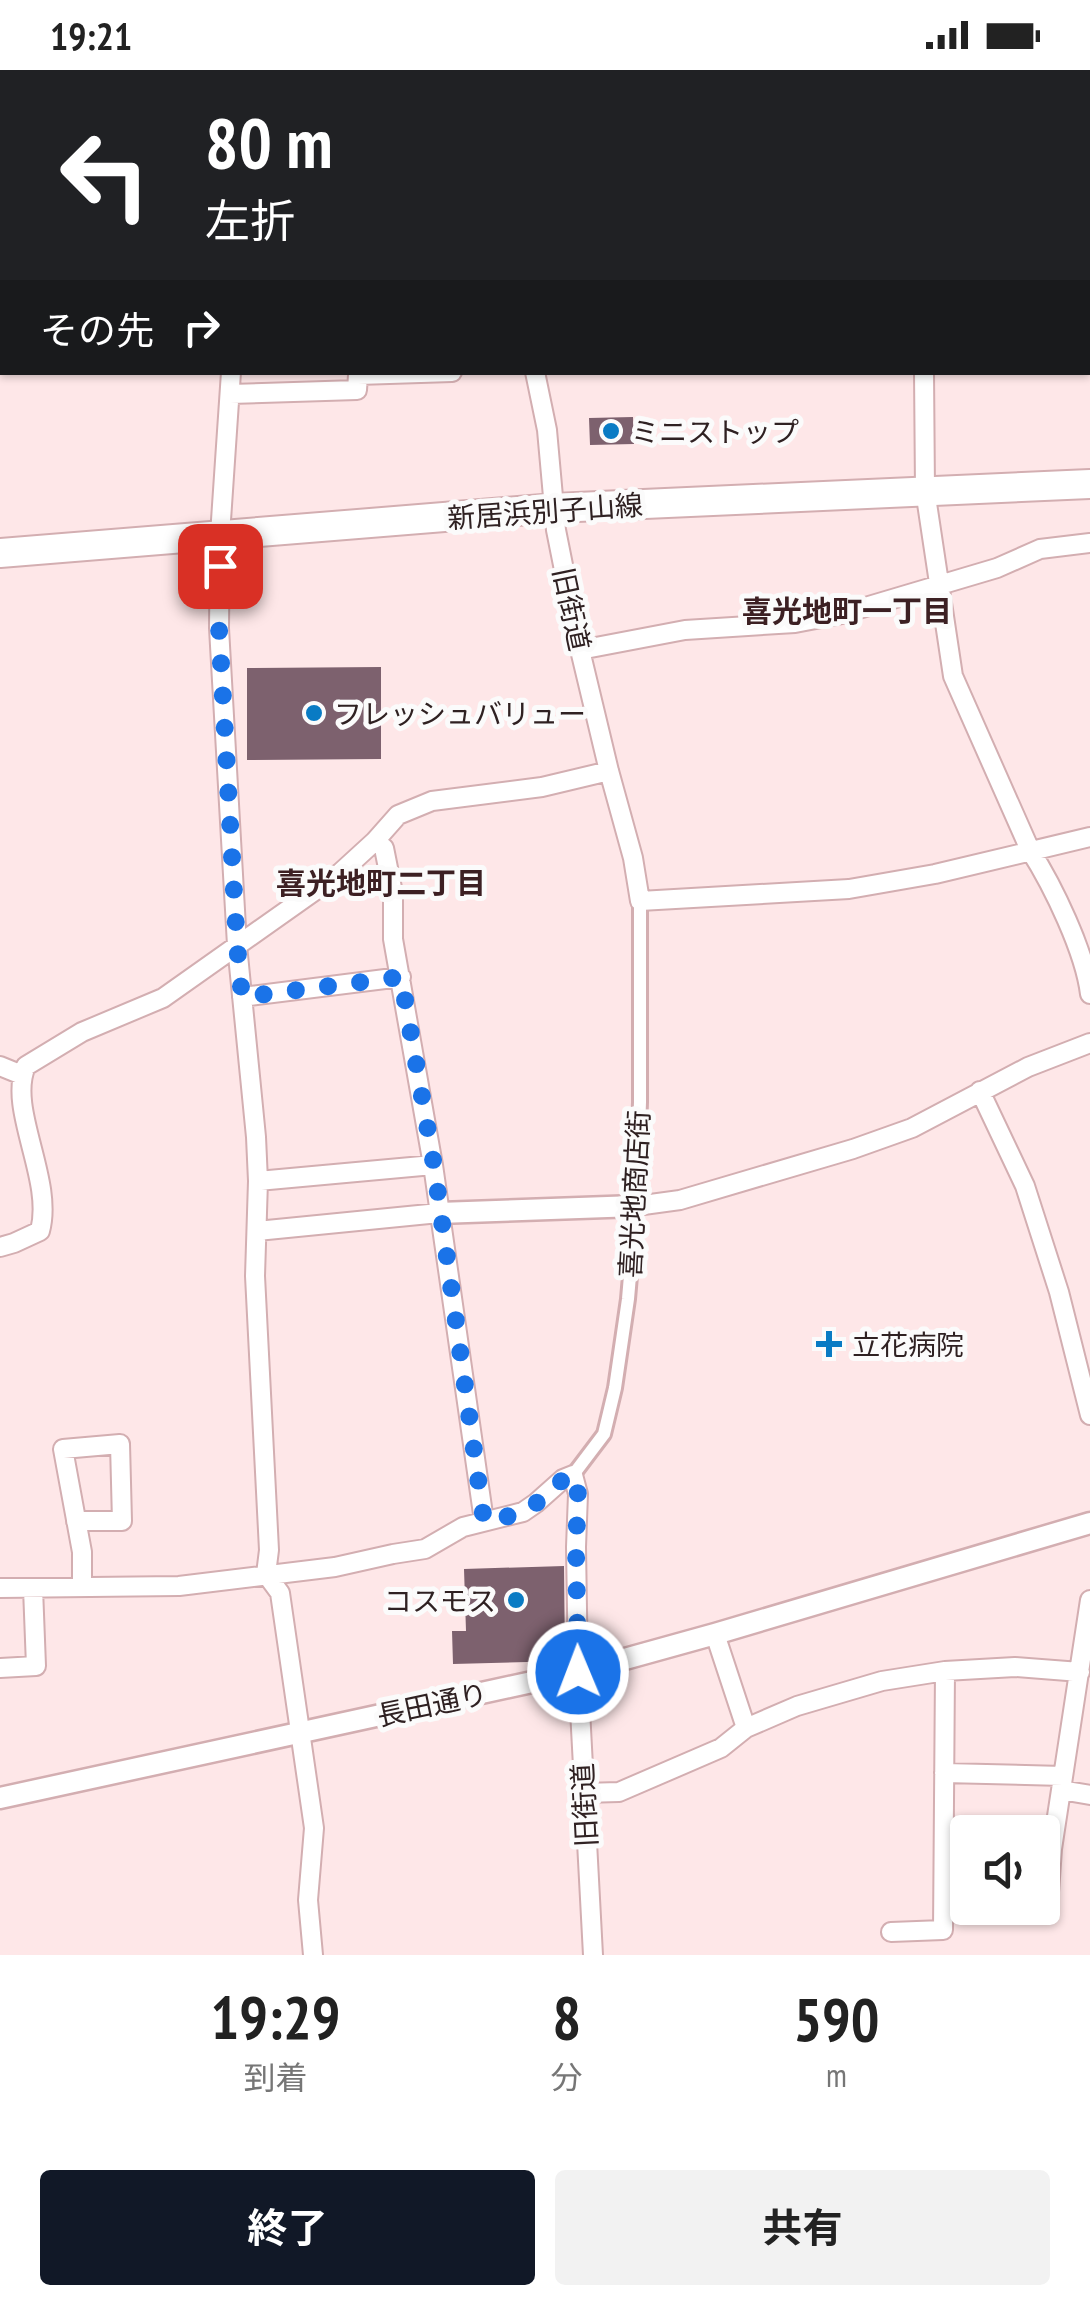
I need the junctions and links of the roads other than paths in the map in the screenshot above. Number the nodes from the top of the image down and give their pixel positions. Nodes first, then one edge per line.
1 (231, 375) edge
2 (358, 375) edge
3 (536, 375) edge
4 (924, 375) edge
5 (230, 394) junction
6 (1090, 484) edge
7 (925, 490) junction
8 (555, 508) junction
9 (220, 535) junction
10 (1090, 543) edge
11 (0, 553) edge
12 (937, 584) junction
13 (580, 650) junction
14 (609, 771) junction
15 (1090, 837) edge
16 (375, 841) junction
17 (1030, 850) junction
18 (640, 900) junction
19 (237, 945) junction
20 (401, 977) junction
21 (1090, 994) edge
22 (242, 997) junction
23 (1090, 1043) edge
24 (0, 1066) edge
25 (22, 1075) junction
26 (980, 1090) junction
27 (434, 1165) junction
28 (258, 1181) junction
29 (636, 1206) junction
30 (439, 1212) junction
31 (256, 1230) junction
32 (0, 1246) edge
33 (1090, 1415) edge
34 (573, 1475) junction
35 (484, 1521) junction
36 (76, 1522) junction
37 (1090, 1523) edge
38 (266, 1574) junction
39 (82, 1587) junction
40 (0, 1588) edge
41 (33, 1588) junction
42 (1090, 1600) edge
43 (715, 1634) junction
44 (0, 1668) edge
45 (945, 1671) junction
46 (578, 1672) junction
47 (1080, 1672) junction
48 (746, 1728) junction
49 (300, 1732) junction
50 (944, 1773) junction
51 (1062, 1783) junction
52 (583, 1793) junction
53 (1090, 1796) edge
54 (0, 1798) edge
55 (1057, 1815) edge
56 (891, 1932) dead end
57 (312, 1955) edge
58 (593, 1955) edge

1 - 5 street
2 - 5 street
3 - 8 street, 旧街道
4 - 7 street
5 - 9 street
6 - 7 main road, 新居浜別子山線
7 - 8 main road, 新居浜別子山線
7 - 12 street
8 - 9 main road, 新居浜別子山線
8 - 13 street, 旧街道
9 - 11 main road, 新居浜別子山線
9 - 19 street
10 - 12 street
12 - 13 street
12 - 17 street
13 - 14 street, 旧街道
14 - 16 street
14 - 18 street, 旧街道
15 - 17 street
16 - 19 street
16 - 20 street
17 - 18 street
17 - 21 street
18 - 29 street, 喜光地商店街
19 - 22 street
19 - 25 street
20 - 22 street
20 - 27 street
22 - 28 street
23 - 26 street
24 - 25 street
25 - 32 street
26 - 29 street
26 - 33 street
27 - 28 street
27 - 30 street
28 - 31 street
29 - 30 street
29 - 34 street, 喜光地商店街
30 - 31 street
30 - 35 street
31 - 38 street
34 - 35 street
34 - 46 street, 旧街道
35 - 38 street
36 - 36 street
36 - 39 street
37 - 43 street, 長田通り
38 - 39 street
38 - 49 street
39 - 41 street
40 - 41 street
41 - 44 street
42 - 47 street
43 - 46 street, 長田通り
43 - 48 street
45 - 47 street
45 - 48 street
45 - 50 street
46 - 49 street, 長田通り
46 - 52 street, 旧街道
47 - 51 street
48 - 52 street
49 - 54 street, 長田通り
49 - 57 street
50 - 51 street
50 - 56 street
51 - 53 street
51 - 55 street
52 - 58 street, 旧街道

